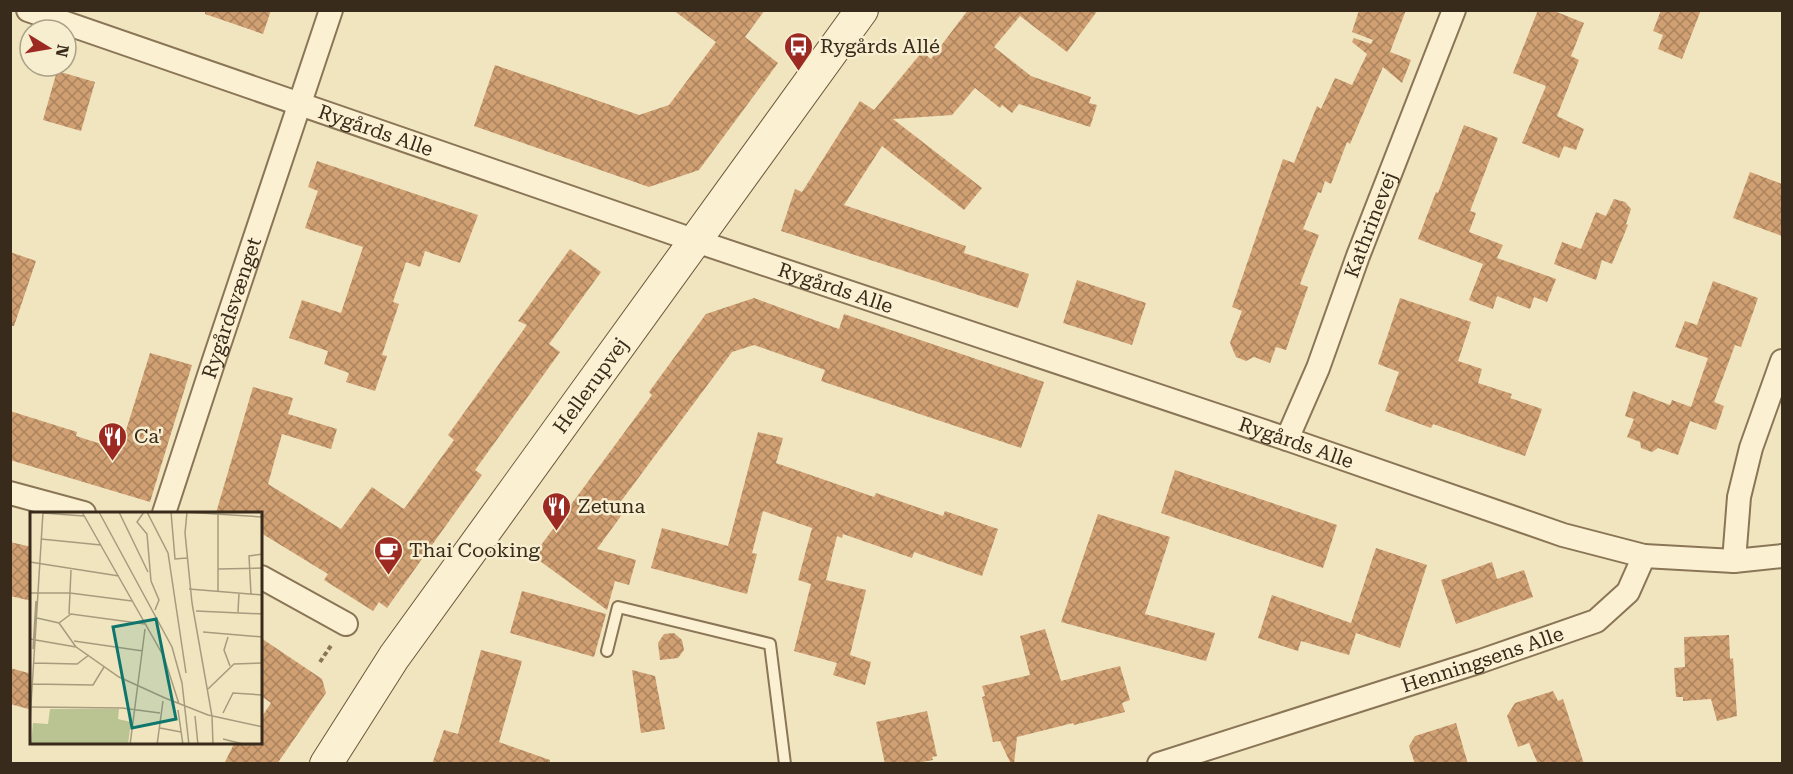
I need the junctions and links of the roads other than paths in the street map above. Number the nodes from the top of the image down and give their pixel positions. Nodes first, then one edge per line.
1 (28, 10) edge
2 (331, 10) edge
3 (862, 10) edge
4 (1454, 10) edge
5 (301, 105) junction
6 (696, 241) junction
7 (1782, 361) edge
8 (1287, 439) junction
9 (10, 493) edge
10 (80, 512) edge
11 (164, 512) edge
12 (1644, 556) junction
13 (1782, 556) edge
14 (1734, 561) junction
15 (262, 578) edge
16 (346, 624) dead end
17 (607, 651) dead end
18 (326, 764) edge
19 (785, 764) edge
20 (1160, 764) edge

1 - 5 street, Rygårds Alle
2 - 5 street, Rygårdsvænget
3 - 6 street, Hellerupvej
4 - 8 street, Kathrinevej
5 - 6 street, Rygårds Alle
5 - 11 street, Rygårdsvænget
6 - 8 street, Rygårds Alle
6 - 18 street, Hellerupvej
7 - 14 street
8 - 12 street, Rygårds Alle
9 - 10 street
12 - 14 street
12 - 20 street, Henningsens Alle
13 - 14 street
15 - 16 street
17 - 19 lane

